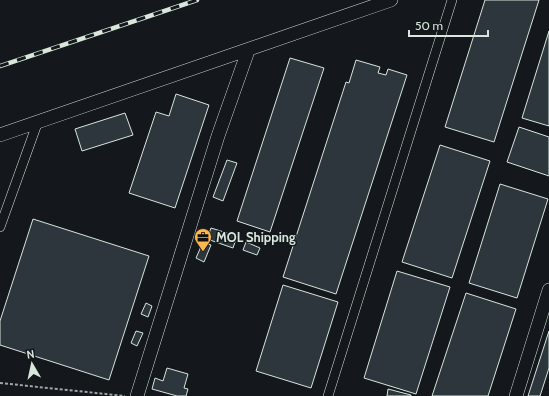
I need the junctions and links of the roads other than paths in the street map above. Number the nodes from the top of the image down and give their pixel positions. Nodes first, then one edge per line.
1 (391, 0) edge
2 (452, 0) edge
3 (248, 50) junction
4 (37, 124) junction
5 (0, 135) edge
6 (0, 227) edge
7 (549, 290) edge
8 (137, 396) edge
9 (328, 396) edge
10 (516, 396) edge

1 - 3 main road
2 - 9 street
3 - 4 main road
3 - 8 main road
4 - 5 main road
4 - 6 street
7 - 10 main road

